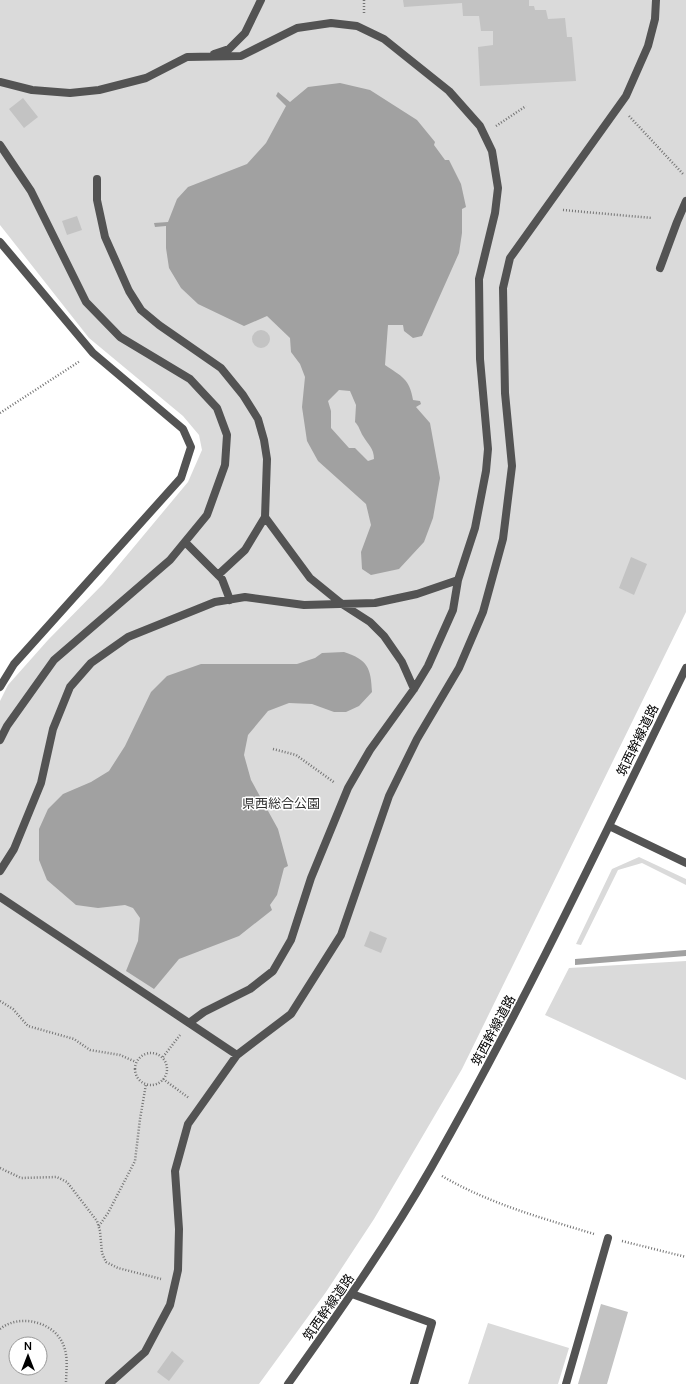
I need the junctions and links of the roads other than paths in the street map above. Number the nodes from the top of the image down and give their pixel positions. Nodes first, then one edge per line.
1 (261, 0) edge
2 (656, 0) edge
3 (204, 57) junction
4 (0, 82) edge
5 (0, 145) edge
6 (96, 179) dead end
7 (686, 202) edge
8 (0, 242) edge
9 (660, 268) dead end
10 (265, 517) junction
11 (185, 542) junction
12 (218, 575) junction
13 (458, 580) junction
14 (230, 600) junction
15 (342, 604) junction
16 (686, 668) edge
17 (0, 687) edge
18 (414, 690) junction
19 (0, 740) edge
20 (609, 826) junction
21 (686, 863) edge
22 (0, 871) edge
23 (0, 897) edge
24 (189, 1023) junction
25 (237, 1055) junction
26 (608, 1238) road end
27 (352, 1294) junction
28 (109, 1384) edge
29 (288, 1384) edge
30 (414, 1384) edge
31 (566, 1384) edge

1 - 3 street
2 - 25 street
3 - 4 street
3 - 13 street
5 - 11 street
6 - 10 street
7 - 9 street
8 - 17 street
10 - 12 street
10 - 15 street
11 - 12 street
11 - 19 street
12 - 14 street
13 - 15 street
13 - 18 street
14 - 15 street
14 - 22 street
15 - 18 street
16 - 20 street, 筑西幹線道路
18 - 24 street
20 - 21 street
20 - 27 street, 筑西幹線道路
23 - 24 street
24 - 25 street
25 - 28 street
26 - 31 street
27 - 29 street, 筑西幹線道路
27 - 30 street

